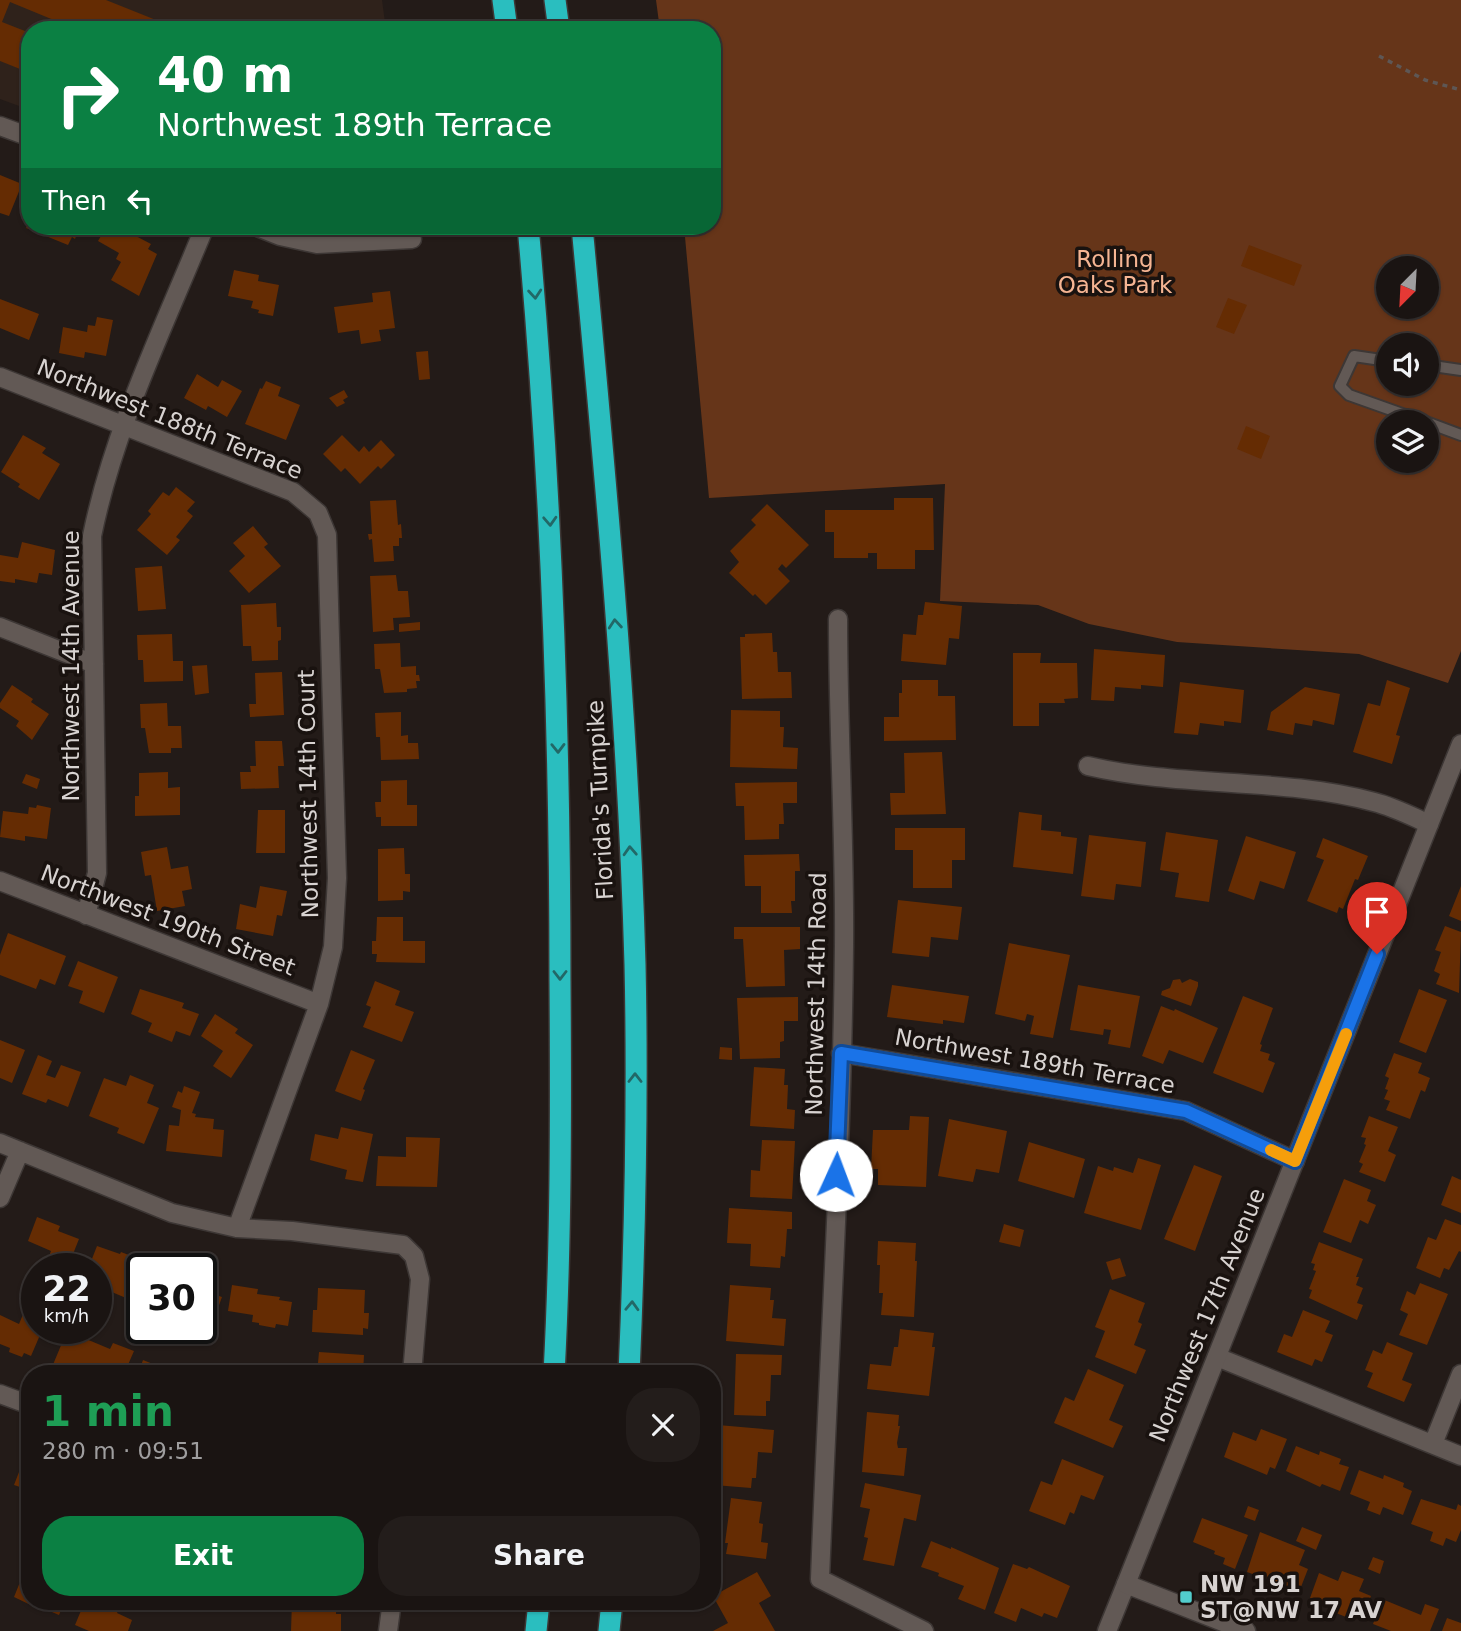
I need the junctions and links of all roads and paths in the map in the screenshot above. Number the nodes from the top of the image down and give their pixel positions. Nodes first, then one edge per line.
1 (503, 0) edge
2 (555, 0) edge
3 (506, 21) edge
4 (558, 21) edge
5 (1379, 56) dead end
6 (1461, 90) edge
7 (0, 126) edge
8 (21, 134) edge
9 (201, 235) edge
10 (277, 235) edge
11 (529, 235) edge
12 (583, 235) edge
13 (412, 239) dead end
14 (1376, 359) edge
15 (1439, 367) edge
16 (1461, 370) edge
17 (0, 377) edge
18 (1392, 410) edge
19 (124, 426) junction
20 (1439, 427) edge
21 (1461, 435) edge
22 (318, 513) joint
23 (838, 619) dead end
24 (0, 627) edge
25 (94, 664) junction
26 (1461, 744) edge
27 (1088, 766) dead end
28 (1429, 824) junction
29 (0, 881) edge
30 (86, 915) junction
31 (318, 1004) junction
32 (841, 1053) junction
33 (0, 1143) edge
34 (20, 1151) junction
35 (1295, 1161) junction
36 (0, 1198) edge
37 (237, 1228) junction
38 (1217, 1357) junction
39 (413, 1365) edge
40 (554, 1365) edge
41 (629, 1365) edge
42 (1461, 1374) edge
43 (0, 1394) edge
44 (21, 1402) edge
45 (1433, 1444) junction
46 (1461, 1456) edge
47 (1126, 1584) junction
48 (391, 1610) edge
49 (538, 1610) edge
50 (611, 1610) edge
51 (388, 1631) edge
52 (536, 1631) edge
53 (609, 1631) edge
54 (924, 1631) edge
55 (1107, 1631) edge
56 (1246, 1631) edge

1 - 3 highway
2 - 4 highway
5 - 6 path
7 - 8 street
9 - 19 street, Northwest 14th Avenue
10 - 13 street
11 -> 40 highway, Florida's Turnpike
41 -> 12 highway, Florida's Turnpike
14 - 18 lane
15 - 16 lane
17 - 19 street, Northwest 188th Terrace
19 - 22 street, Northwest 188th Terrace
19 - 25 street, Northwest 14th Avenue
20 - 21 lane
22 - 31 street, Northwest 14th Court
23 - 32 street, Northwest 14th Road
24 - 25 street
25 - 30 street, Northwest 14th Avenue
26 - 28 street, Northwest 17th Avenue
27 - 28 street
28 - 35 street, Northwest 17th Avenue
29 - 30 street, Northwest 190th Street
30 - 31 street, Northwest 190th Street
31 - 37 street, Northwest 14th Court
32 - 35 street, Northwest 189th Terrace
32 - 54 street, Northwest 14th Road
33 - 34 street
34 - 36 street
34 - 37 street
35 - 38 street, Northwest 17th Avenue
37 - 39 street
38 - 45 street
38 - 47 street, Northwest 17th Avenue
42 - 45 street
43 - 44 street
45 - 46 street
47 - 55 street, Northwest 17th Avenue
47 - 56 street
48 - 51 street
49 - 52 highway
50 - 53 highway

